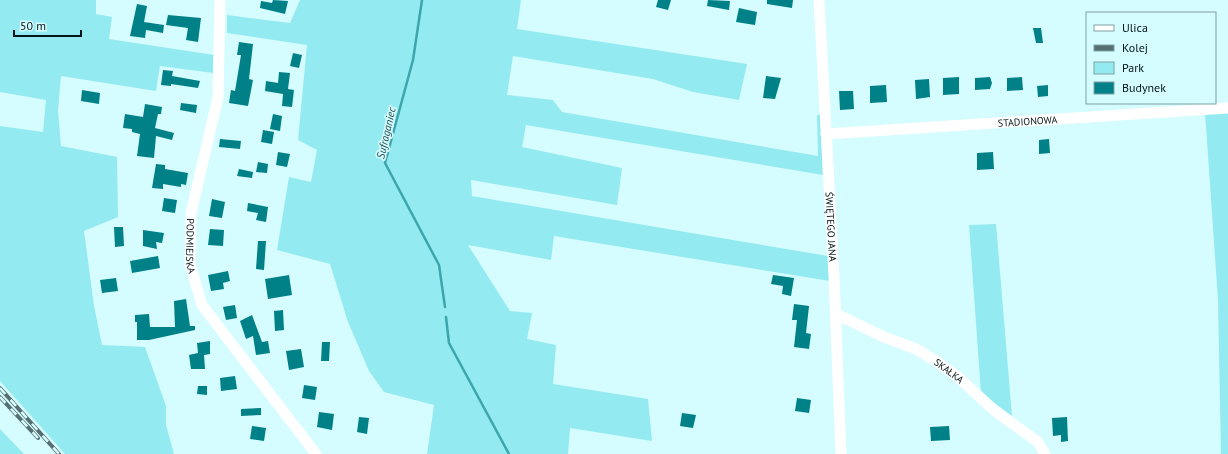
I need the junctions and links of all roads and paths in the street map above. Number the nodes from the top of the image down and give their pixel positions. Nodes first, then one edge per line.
1 (220, 0) edge
2 (819, 0) edge
3 (1228, 108) edge
4 (826, 134) junction
5 (836, 314) junction
6 (316, 454) edge
7 (841, 454) edge
8 (1045, 454) edge

1 - 6 street, PODMIEJSKA
2 - 4 street, ŚWIĘTEGO JANA
3 - 4 street, STADIONOWA
4 - 5 street, ŚWIĘTEGO JANA
5 - 7 street, ŚWIĘTEGO JANA
5 - 8 street, SKAŁKA

